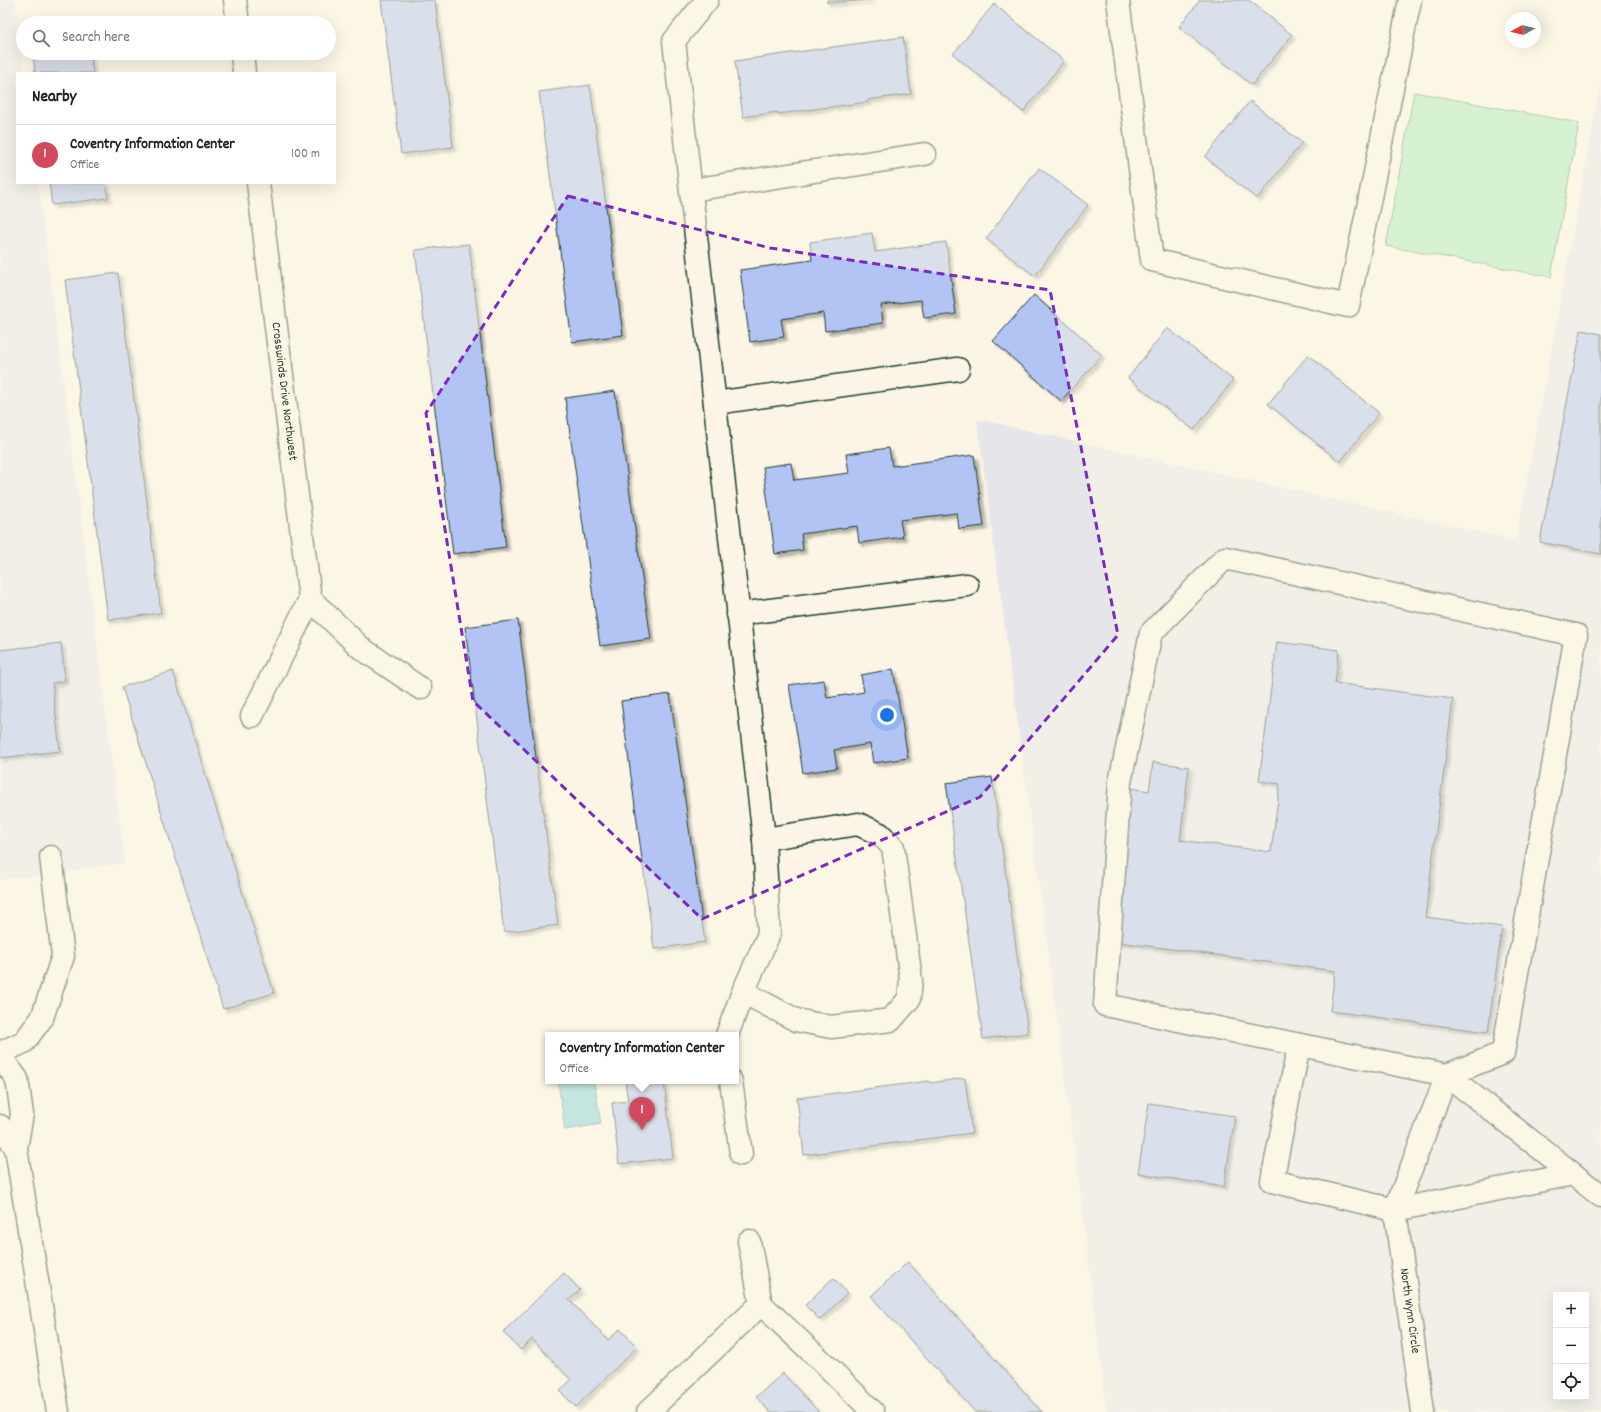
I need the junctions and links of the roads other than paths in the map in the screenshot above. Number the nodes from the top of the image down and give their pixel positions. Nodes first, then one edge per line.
1 (235, 0) edge
2 (707, 0) edge
3 (1118, 0) edge
4 (1410, 0) edge
5 (237, 16) edge
6 (243, 60) edge
7 (244, 72) edge
8 (925, 154) dead end
9 (258, 184) edge
10 (691, 190) junction
11 (958, 369) dead end
12 (715, 403) junction
13 (967, 584) dead end
14 (310, 599) junction
15 (738, 614) junction
16 (420, 688) dead end
17 (252, 716) dead end
18 (764, 839) junction
19 (51, 857) dead end
20 (743, 992) junction
21 (728, 1032) edge
22 (1298, 1045) junction
23 (0, 1055) edge
24 (1446, 1075) junction
25 (731, 1084) edge
26 (0, 1126) edge
27 (16, 1148) junction
28 (741, 1154) dead end
29 (1573, 1174) junction
30 (1601, 1196) edge
31 (1395, 1210) junction
32 (749, 1241) dead end
33 (761, 1304) junction
34 (58, 1412) edge
35 (648, 1412) edge
36 (873, 1412) edge
37 (1423, 1412) edge

1 - 5 street
2 - 10 street
3 - 4 street
6 - 7 street
8 - 10 street
9 - 14 street, Crosswinds Drive Northwest
10 - 12 street
11 - 12 street
12 - 15 street
13 - 15 street
14 - 16 street
14 - 17 street
15 - 18 street
18 - 20 street
18 - 20 street
19 - 23 street
20 - 21 street
22 - 24 street
22 - 24 street
22 - 31 street
23 - 27 street
24 - 29 street
24 - 31 street
25 - 28 street
26 - 27 street
27 - 34 street
29 - 30 street
29 - 31 street
31 - 37 street, North Wynn Circle
32 - 33 street
33 - 35 street
33 - 36 street

